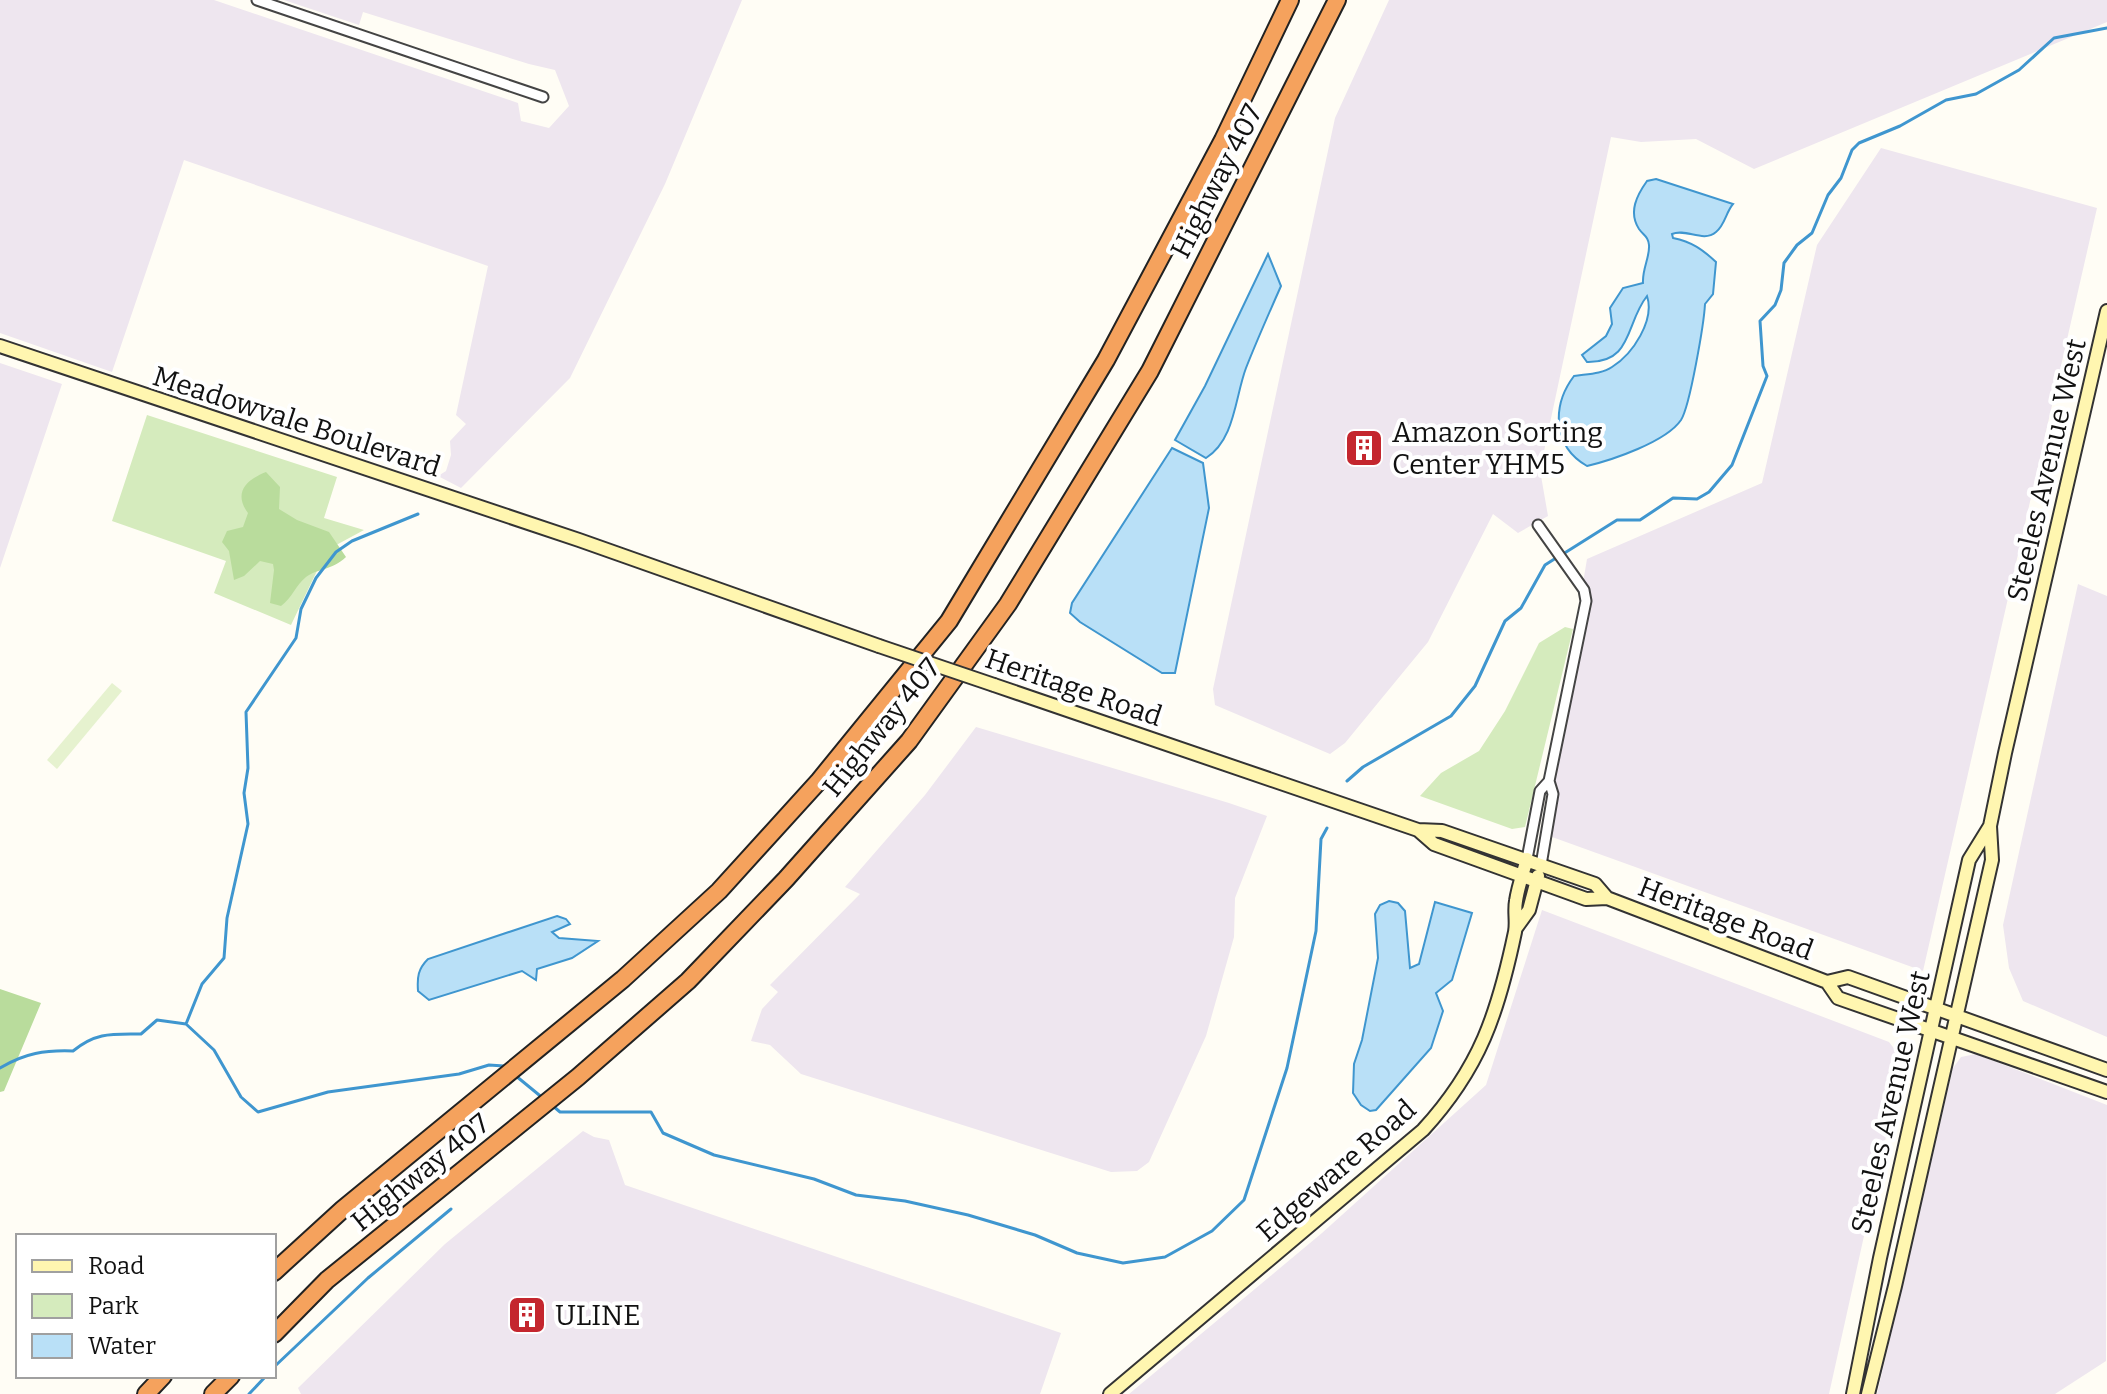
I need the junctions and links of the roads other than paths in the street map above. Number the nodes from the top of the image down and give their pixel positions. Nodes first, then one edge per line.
1 (257, 0) edge
2 (1290, 0) edge
3 (1337, 0) edge
4 (543, 97) dead end
5 (2107, 311) edge
6 (0, 346) edge
7 (1538, 525) dead end
8 (579, 540) joint
9 (1549, 781) junction
10 (1990, 826) junction
11 (1418, 830) junction
12 (1527, 859) junction
13 (1541, 865) junction
14 (1523, 876) junction
15 (1537, 881) junction
16 (1607, 898) junction
17 (1516, 928) junction
18 (1827, 982) junction
19 (1936, 1008) junction
20 (1956, 1015) junction
21 (1931, 1030) junction
22 (1951, 1037) junction
23 (2107, 1070) edge
24 (2107, 1092) edge
25 (276, 1270) edge
26 (276, 1332) edge
27 (161, 1378) edge
28 (229, 1378) edge
29 (146, 1394) edge
30 (213, 1394) edge
31 (1110, 1394) edge
32 (1853, 1394) edge
33 (1868, 1394) edge

1 - 4 street
2 - 25 highway, Highway 407
3 - 26 highway, Highway 407
5 - 10 main road, Steeles Avenue West
6 - 8 main road, Meadowvale Boulevard
7 - 9 street, Edgeware Road
8 - 11 main road, Heritage Road, bridge
9 - 12 street, Edgeware Road
9 - 13 street, Edgeware Road
10 - 19 main road, Steeles Avenue West
10 - 20 main road, Steeles Avenue West
11 - 12 main road, Heritage Road
11 - 14 main road, Heritage Road
12 - 13 main road, Heritage Road
12 - 14 main road, Edgeware Road
13 - 15 main road, Edgeware Road
13 - 16 main road, Heritage Road
14 - 15 main road, Heritage Road
14 - 17 main road, Edgeware Road
15 - 16 main road, Heritage Road
15 - 17 main road, Edgeware Road
16 - 18 main road, Heritage Road
17 - 31 main road, Edgeware Road
18 - 19 main road, Heritage Road
18 - 21 main road, Heritage Road
19 - 20 main road, Heritage Road
19 - 21 main road, Steeles Avenue West
20 - 22 main road, Steeles Avenue West
20 - 23 main road, Heritage Road
21 - 22 main road, Heritage Road
21 - 32 main road, Steeles Avenue West
22 - 24 main road, Heritage Road
22 - 33 main road, Steeles Avenue West
27 - 29 highway
28 - 30 highway

